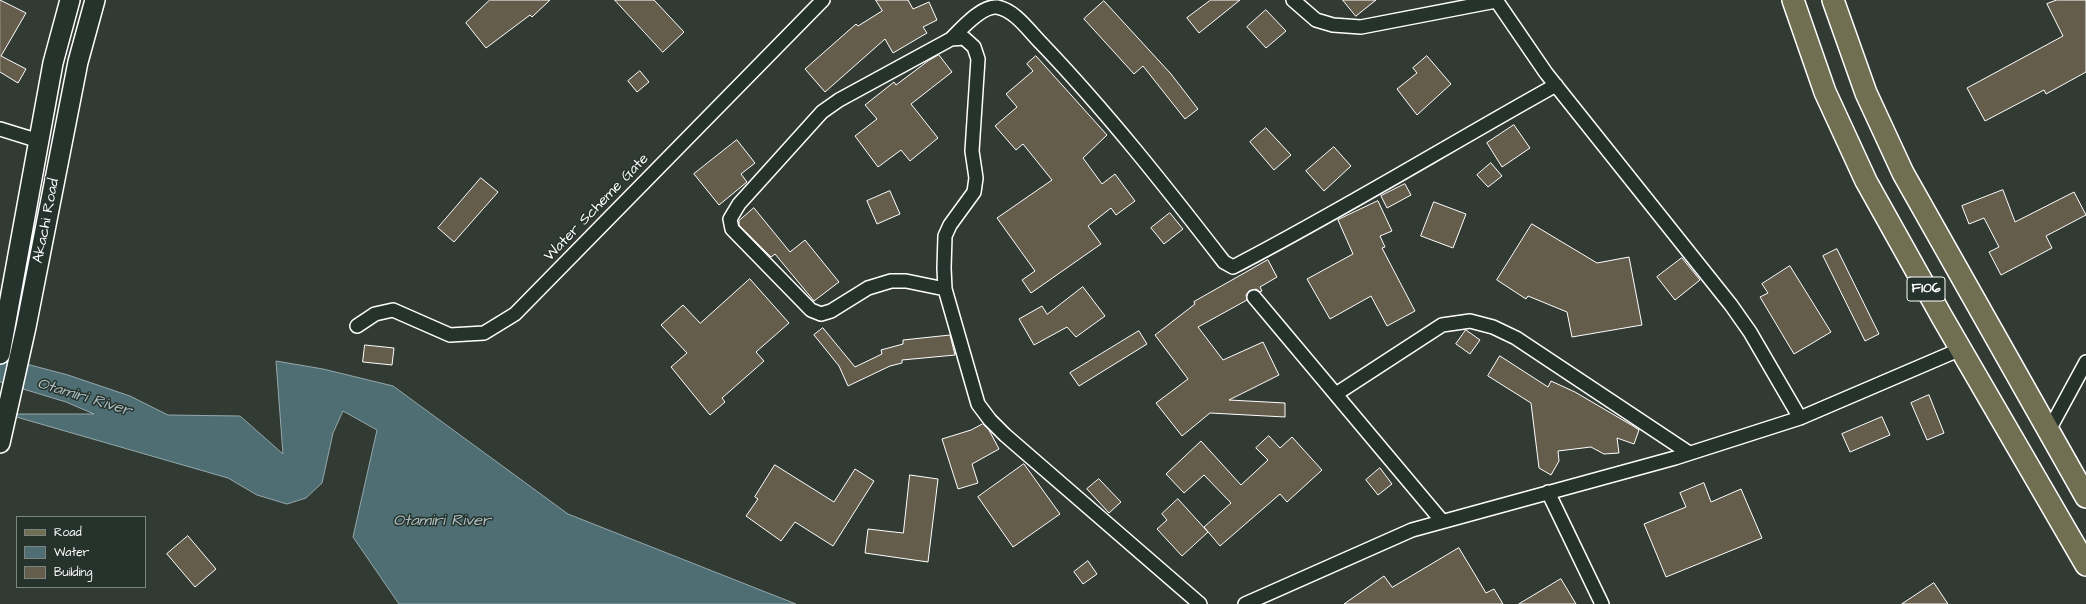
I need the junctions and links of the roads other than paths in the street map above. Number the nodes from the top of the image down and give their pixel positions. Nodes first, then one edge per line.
1 (70, 0) edge
2 (95, 0) edge
3 (822, 0) edge
4 (1293, 0) edge
5 (1496, 0) edge
6 (1793, 0) edge
7 (1833, 0) edge
8 (951, 39) junction
9 (1556, 86) junction
10 (0, 129) edge
11 (39, 141) junction
12 (945, 289) junction
13 (1254, 297) dead end
14 (357, 326) dead end
15 (1961, 349) junction
16 (0, 354) edge
17 (2086, 362) edge
18 (1336, 394) junction
19 (1800, 418) junction
20 (2048, 432) junction
21 (0, 443) edge
22 (1689, 454) junction
23 (1548, 492) junction
24 (2086, 497) edge
25 (1442, 521) junction
26 (2086, 565) edge
27 (1200, 604) edge
28 (1245, 604) edge
29 (1602, 604) edge

1 - 11 main road, Akachi Road
2 - 21 main road, Akachi Road
3 - 14 street, Water Scheme Gate
4 - 5 street
5 - 9 street
6 - 15 main road, F106
7 - 20 main road, F106
8 - 9 street
8 - 12 street
8 - 12 street
9 - 19 street
10 - 11 street
11 - 16 main road, Akachi Road
12 - 27 street
13 - 18 street
15 - 19 street
15 - 26 main road, F106
17 - 20 street
18 - 22 street
18 - 25 street
19 - 22 street
20 - 24 main road, F106
22 - 23 street
23 - 25 street
23 - 29 street
25 - 28 street

